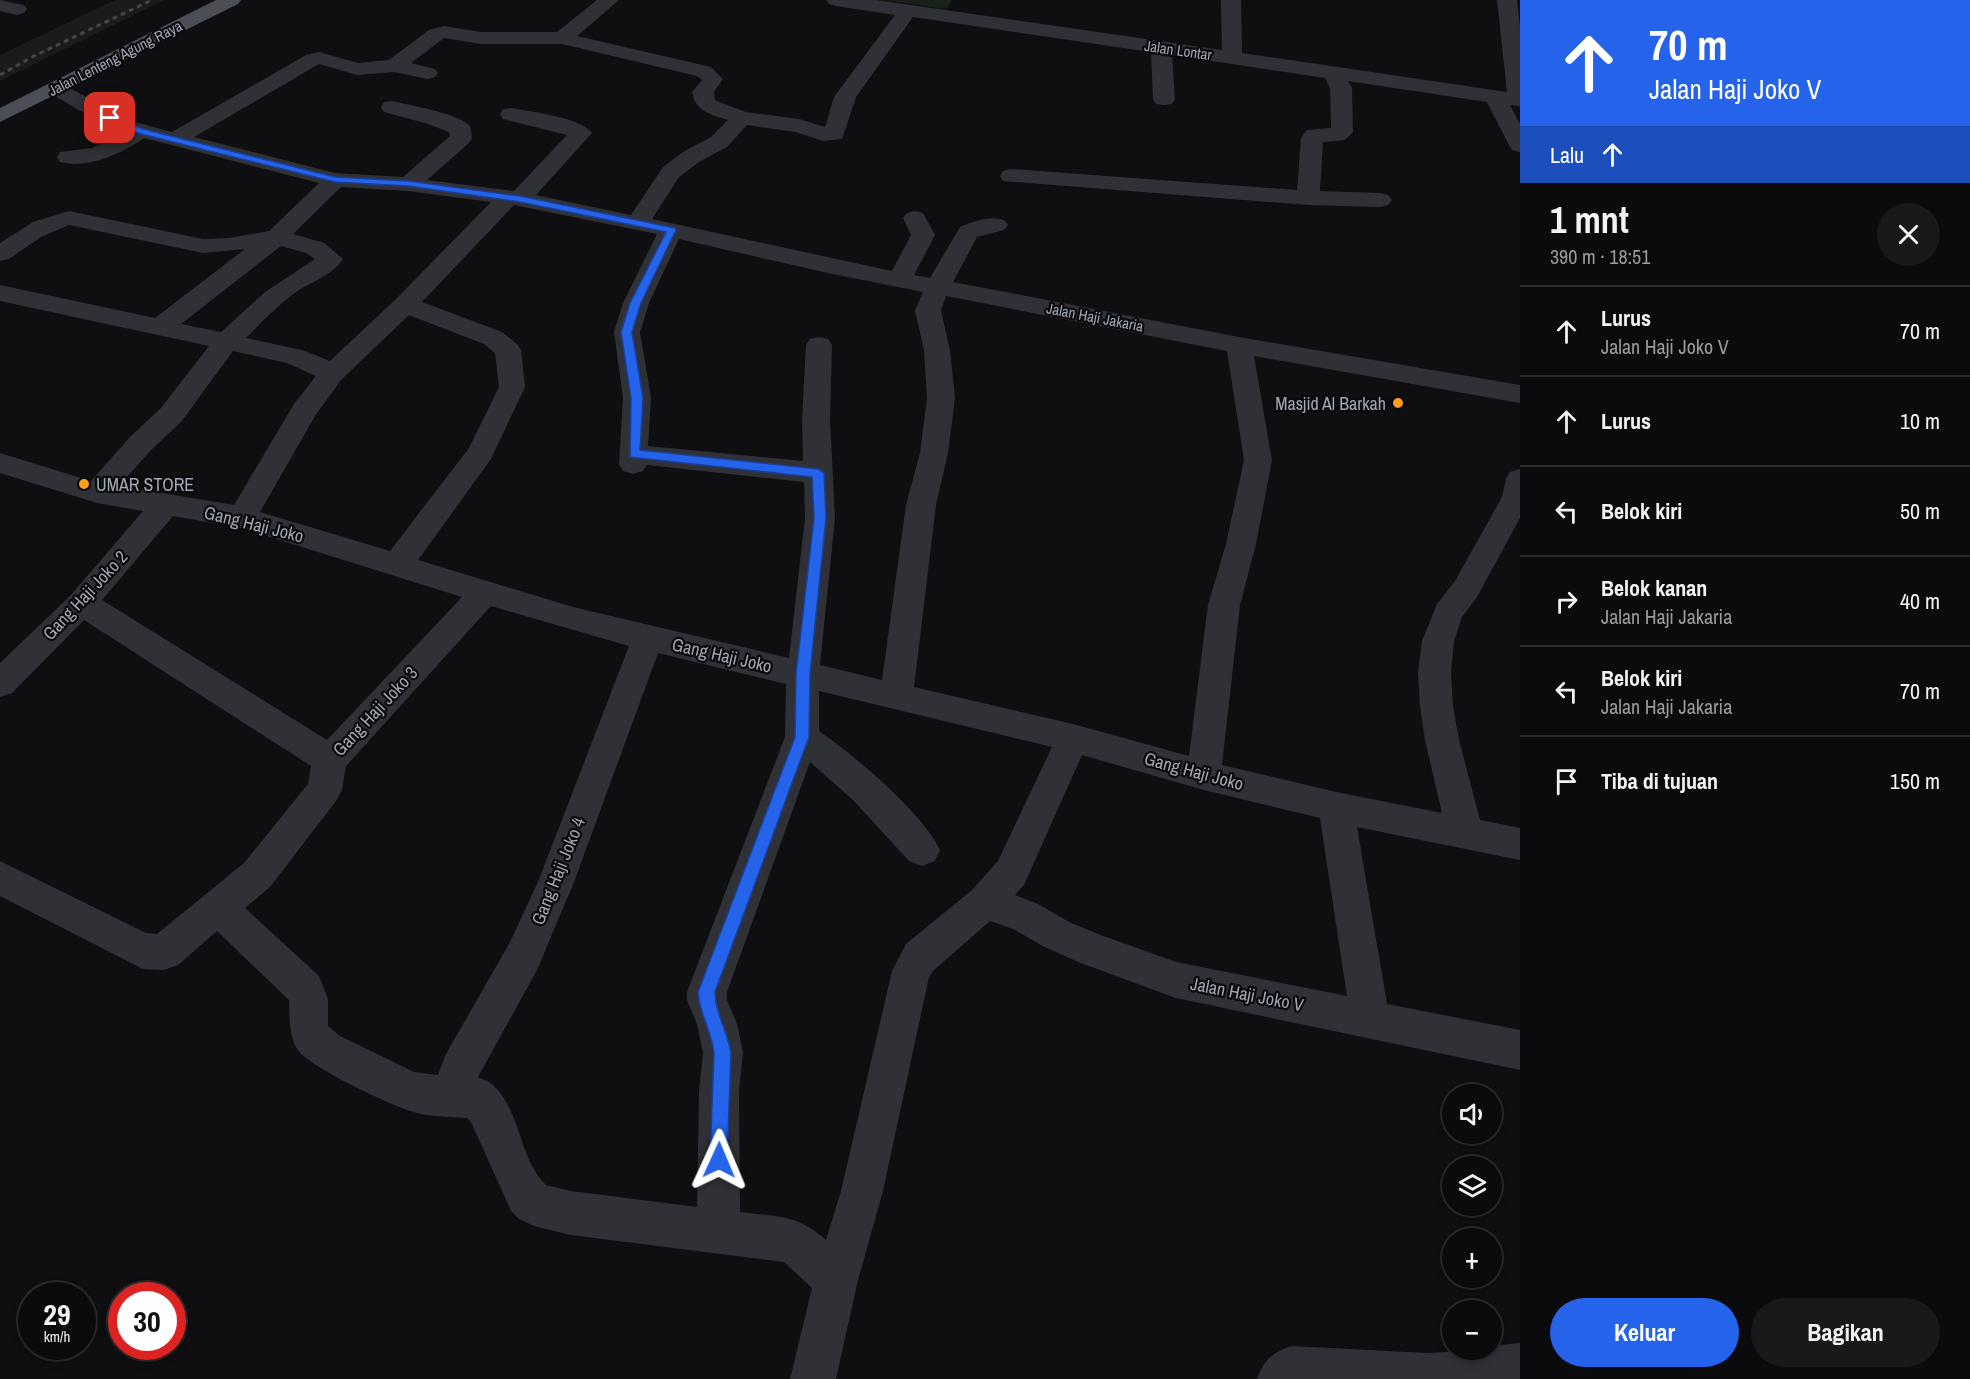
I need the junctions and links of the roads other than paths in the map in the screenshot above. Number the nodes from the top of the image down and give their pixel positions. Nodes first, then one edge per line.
1 (208, 0) edge
2 (231, 0) edge
3 (609, 0) edge
4 (836, 0) edge
5 (969, 0) edge
6 (1231, 0) edge
7 (1507, 0) edge
8 (908, 10) junction
9 (958, 18) junction
10 (562, 39) junction
11 (1161, 47) junction
12 (1232, 58) junction
13 (394, 66) junction
14 (428, 73) dead end
15 (1333, 73) junction
16 (55, 88) junction
17 (1496, 96) junction
18 (1164, 99) dead end
19 (1519, 100) edge
20 (392, 107) dead end
21 (511, 114) dead end
22 (0, 116) edge
23 (742, 118) junction
24 (140, 131) junction
25 (175, 139) junction
26 (1520, 145) edge
27 (68, 157) dead end
28 (1011, 176) dead end
29 (335, 180) junction
30 (408, 184) junction
31 (1308, 198) junction
32 (514, 199) junction
33 (1380, 200) dead end
34 (915, 218) dead end
35 (639, 223) junction
36 (996, 225) dead end
37 (671, 230) junction
38 (277, 237) junction
39 (0, 254) edge
40 (900, 279) junction
41 (938, 286) junction
42 (0, 293) edge
43 (405, 305) junction
44 (159, 328) junction
45 (226, 342) junction
46 (819, 345) dead end
47 (1239, 345) junction
48 (332, 374) junction
49 (1520, 394) edge
50 (0, 463) edge
51 (818, 473) junction
52 (1520, 479) edge
53 (97, 494) junction
54 (166, 504) junction
55 (242, 517) junction
56 (396, 565) junction
57 (486, 591) junction
58 (82, 603) junction
59 (648, 638) junction
60 (803, 674) junction
61 (0, 684) edge
62 (896, 696) junction
63 (802, 737) junction
64 (1073, 738) junction
65 (330, 760) junction
66 (1204, 775) junction
67 (1336, 807) junction
68 (1465, 832) junction
69 (1520, 844) edge
70 (922, 850) dead end
71 (0, 878) edge
72 (985, 902) junction
73 (218, 907) junction
74 (1370, 1018) junction
75 (1520, 1050) edge
76 (466, 1096) junction
77 (718, 1230) junction
78 (836, 1280) junction
79 (1520, 1366) edge
80 (813, 1379) edge
81 (1280, 1379) edge

1 - 16 main road
2 - 16 main road, Jalan Lenteng Agung Raya
3 - 10 street
4 - 8 street, Jalan Lontar
5 - 9 street
6 - 12 street
7 - 19 street
8 - 9 street, Jalan Lontar
8 - 23 street
9 - 11 street, Jalan Lontar
10 - 13 street
10 - 23 street
11 - 12 street, Jalan Lontar
11 - 18 street
12 - 15 street, Jalan Lontar
13 - 14 street
13 - 25 street
15 - 17 street, Jalan Lontar
15 - 31 street
16 - 22 main road, Jalan Lenteng Agung Raya
16 - 24 street, Jalan Haji Jakaria
17 - 19 street, Jalan Lontar
17 - 26 street
20 - 30 street
21 - 32 street
23 - 35 street
24 - 25 street, Jalan Haji Jakaria
24 - 27 street
25 - 29 street, Jalan Haji Jakaria
28 - 31 street
29 - 30 street, Jalan Haji Jakaria
29 - 38 street
30 - 32 street, Jalan Haji Jakaria
31 - 33 street
32 - 35 street, Jalan Haji Jakaria
32 - 43 street
34 - 40 street
35 - 37 street, Jalan Haji Jakaria
36 - 41 street
37 - 40 street, Jalan Haji Jakaria
37 - 51 street
38 - 39 street
38 - 44 street
38 - 45 street
40 - 41 street, Jalan Haji Jakaria
41 - 47 street, Jalan Haji Jakaria
41 - 62 street
42 - 44 street
43 - 48 street
43 - 56 street
44 - 45 street
45 - 48 street
45 - 53 street
46 - 51 street
47 - 49 street, Jalan Haji Jakaria
47 - 66 street
48 - 55 street
50 - 53 street, Gang Haji Joko
51 - 60 street
52 - 68 street
53 - 54 street, Gang Haji Joko
54 - 55 street, Gang Haji Joko
54 - 58 street, Gang Haji Joko 2
55 - 56 street, Gang Haji Joko
56 - 57 street, Gang Haji Joko
57 - 59 street, Gang Haji Joko
57 - 65 street, Gang Haji Joko 3
58 - 61 street, Gang Haji Joko 2
58 - 65 street
59 - 60 street, Gang Haji Joko
59 - 76 street, Gang Haji Joko 4
60 - 62 street, Gang Haji Joko
60 - 63 street
62 - 64 street, Gang Haji Joko
63 - 70 street
63 - 77 street
64 - 66 street, Gang Haji Joko
64 - 72 street
65 - 73 street, Gang Haji Joko 3
66 - 67 street, Gang Haji Joko
67 - 68 street, Gang Haji Joko
67 - 74 street
68 - 69 street, Gang Haji Joko
71 - 73 street, Gang Haji Joko 3
72 - 74 street, Jalan Haji Joko V
72 - 78 street
73 - 76 street
74 - 75 street, Jalan Haji Joko V
76 - 77 street
77 - 78 street
78 - 80 street
79 - 81 street

